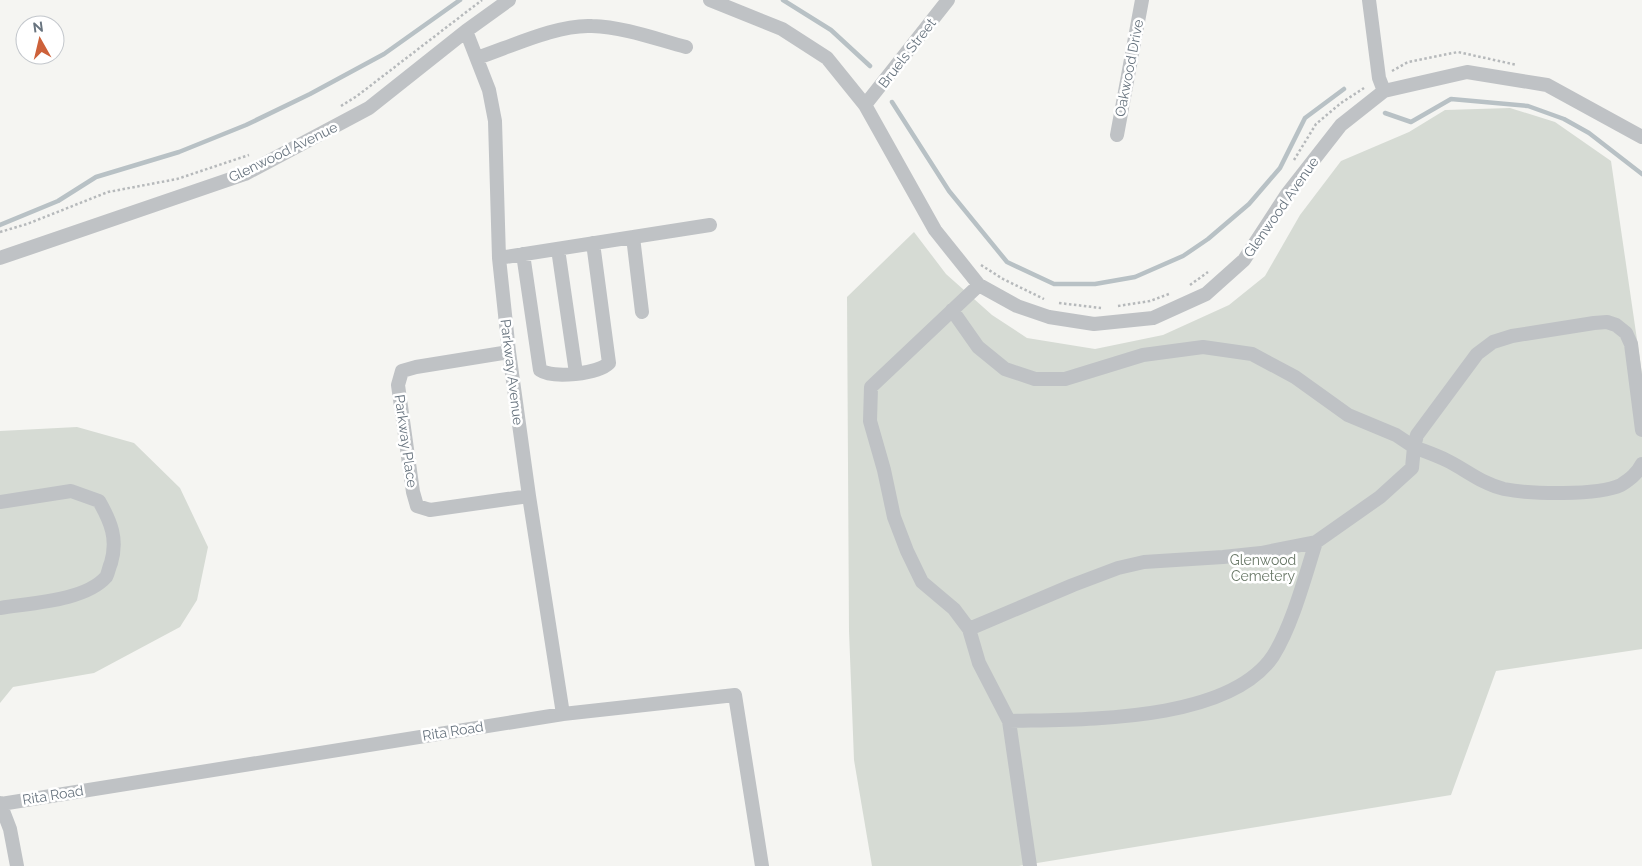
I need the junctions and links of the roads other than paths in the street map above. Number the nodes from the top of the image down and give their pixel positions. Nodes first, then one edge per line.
1 (509, 0) edge
2 (710, 0) edge
3 (948, 0) edge
4 (1142, 0) edge
5 (1368, 0) edge
6 (466, 31) junction
7 (686, 47) dead end
8 (477, 58) junction
9 (1384, 91) junction
10 (865, 105) junction
11 (1117, 135) dead end
12 (1642, 137) edge
13 (710, 225) dead end
14 (633, 237) junction
15 (593, 243) junction
16 (558, 248) junction
17 (523, 254) junction
18 (0, 258) edge
19 (499, 258) junction
20 (979, 285) junction
21 (952, 310) junction
22 (642, 312) dead end
23 (509, 352) junction
24 (576, 373) junction
25 (1642, 430) edge
26 (1414, 447) junction
27 (1642, 464) edge
28 (529, 496) junction
29 (0, 502) edge
30 (1316, 542) junction
31 (0, 608) edge
32 (969, 629) junction
33 (562, 714) junction
34 (1008, 721) junction
35 (0, 803) edge
36 (17, 866) edge
37 (762, 866) edge
38 (1030, 866) edge

1 - 6 street, Glenwood Avenue
2 - 10 street, Glenwood Avenue
3 - 10 street, Bruels Street
4 - 11 street, Oakwood Drive
5 - 9 street
6 - 8 street, Parkway Avenue
6 - 18 street, Glenwood Avenue
7 - 8 street
8 - 19 street, Parkway Avenue
9 - 12 street, Glenwood Avenue
9 - 20 street, Glenwood Avenue
10 - 20 street, Glenwood Avenue
13 - 14 street
14 - 15 street
14 - 22 street
15 - 16 street
15 - 24 street
16 - 17 street
16 - 24 street
17 - 19 street
17 - 24 street
19 - 23 street, Parkway Avenue
20 - 21 street
21 - 26 street
21 - 32 street
23 - 28 street, Parkway Avenue
23 - 28 street, Parkway Place
25 - 26 street
26 - 27 street
26 - 30 street
28 - 33 street, Parkway Avenue
29 - 31 street
30 - 32 street
30 - 34 street
32 - 34 street
33 - 35 street, Rita Road
33 - 37 street, Rita Road
34 - 38 street
35 - 36 street

